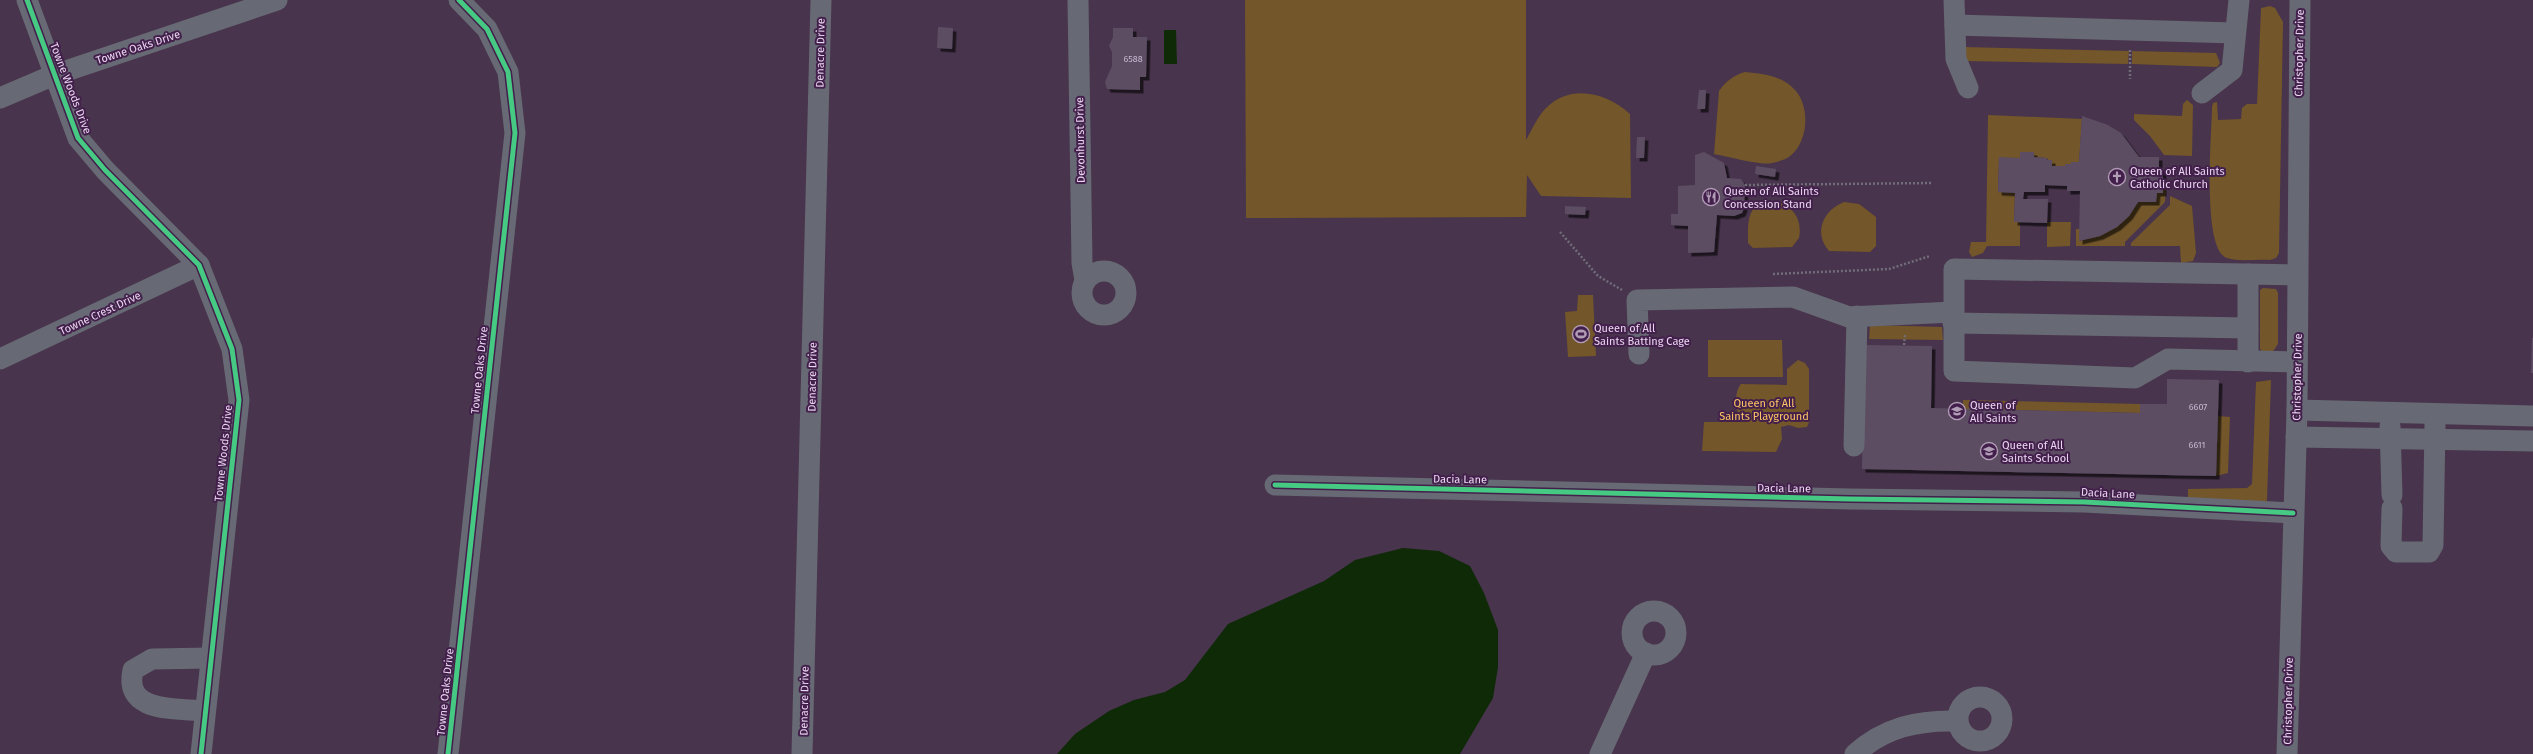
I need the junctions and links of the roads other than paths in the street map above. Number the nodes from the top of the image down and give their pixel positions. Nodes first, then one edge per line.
1 (27, 0) edge
2 (277, 0) edge
3 (821, 0) edge
4 (1078, 0) edge
5 (1954, 0) edge
6 (2239, 0) edge
7 (2300, 0) edge
8 (462, 1) edge
9 (1955, 26) junction
10 (2235, 33) junction
11 (54, 75) junction
12 (1968, 88) dead end
13 (2202, 93) dead end
14 (0, 98) edge
15 (199, 265) junction
16 (2248, 274) junction
17 (2297, 275) junction
18 (1085, 280) dead end
19 (1857, 316) junction
20 (1953, 317) junction
21 (2248, 328) junction
22 (1639, 354) dead end
23 (0, 359) edge
24 (2248, 362) junction
25 (2297, 362) junction
26 (2297, 410) junction
27 (2390, 413) junction
28 (2436, 414) junction
29 (2533, 416) edge
30 (2296, 437) junction
31 (2390, 439) junction
32 (2435, 439) junction
33 (2533, 442) edge
34 (1854, 446) dead end
35 (1275, 485) dead end
36 (2293, 513) junction
37 (1646, 653) dead end
38 (211, 658) junction
39 (204, 711) junction
40 (1958, 721) dead end
41 (201, 754) edge
42 (448, 754) edge
43 (802, 754) edge
44 (1600, 754) edge
45 (1855, 754) edge
46 (2287, 754) edge

1 - 11 street, Towne Woods Drive
2 - 11 street, Towne Oaks Drive
3 - 43 street, Denacre Drive
4 - 18 street, Devonhurst Drive
5 - 9 street
6 - 10 street
7 - 17 street, Christopher Drive
8 - 42 street, Towne Oaks Drive
9 - 10 street
9 - 12 street
10 - 13 street
11 - 14 street, Towne Oaks Drive
11 - 15 street, Towne Woods Drive
15 - 23 street, Towne Crest Drive
15 - 38 street, Towne Woods Drive
16 - 17 street
16 - 20 street
16 - 21 street
17 - 25 street, Christopher Drive
19 - 20 street
19 - 22 street
19 - 34 street
20 - 21 street
20 - 24 street
21 - 24 street
24 - 25 street
25 - 26 street, Christopher Drive
26 - 27 street
26 - 30 street, Christopher Drive
27 - 28 street
27 - 31 street
28 - 29 street
28 - 32 street
30 - 31 street
30 - 36 street, Christopher Drive
31 - 32 street
31 - 32 street
32 - 33 street
35 - 36 street, Dacia Lane
36 - 46 street, Christopher Drive
37 - 44 street
38 - 39 street, Towne Woods Drive
38 - 39 street
39 - 41 street, Towne Woods Drive
40 - 45 street

